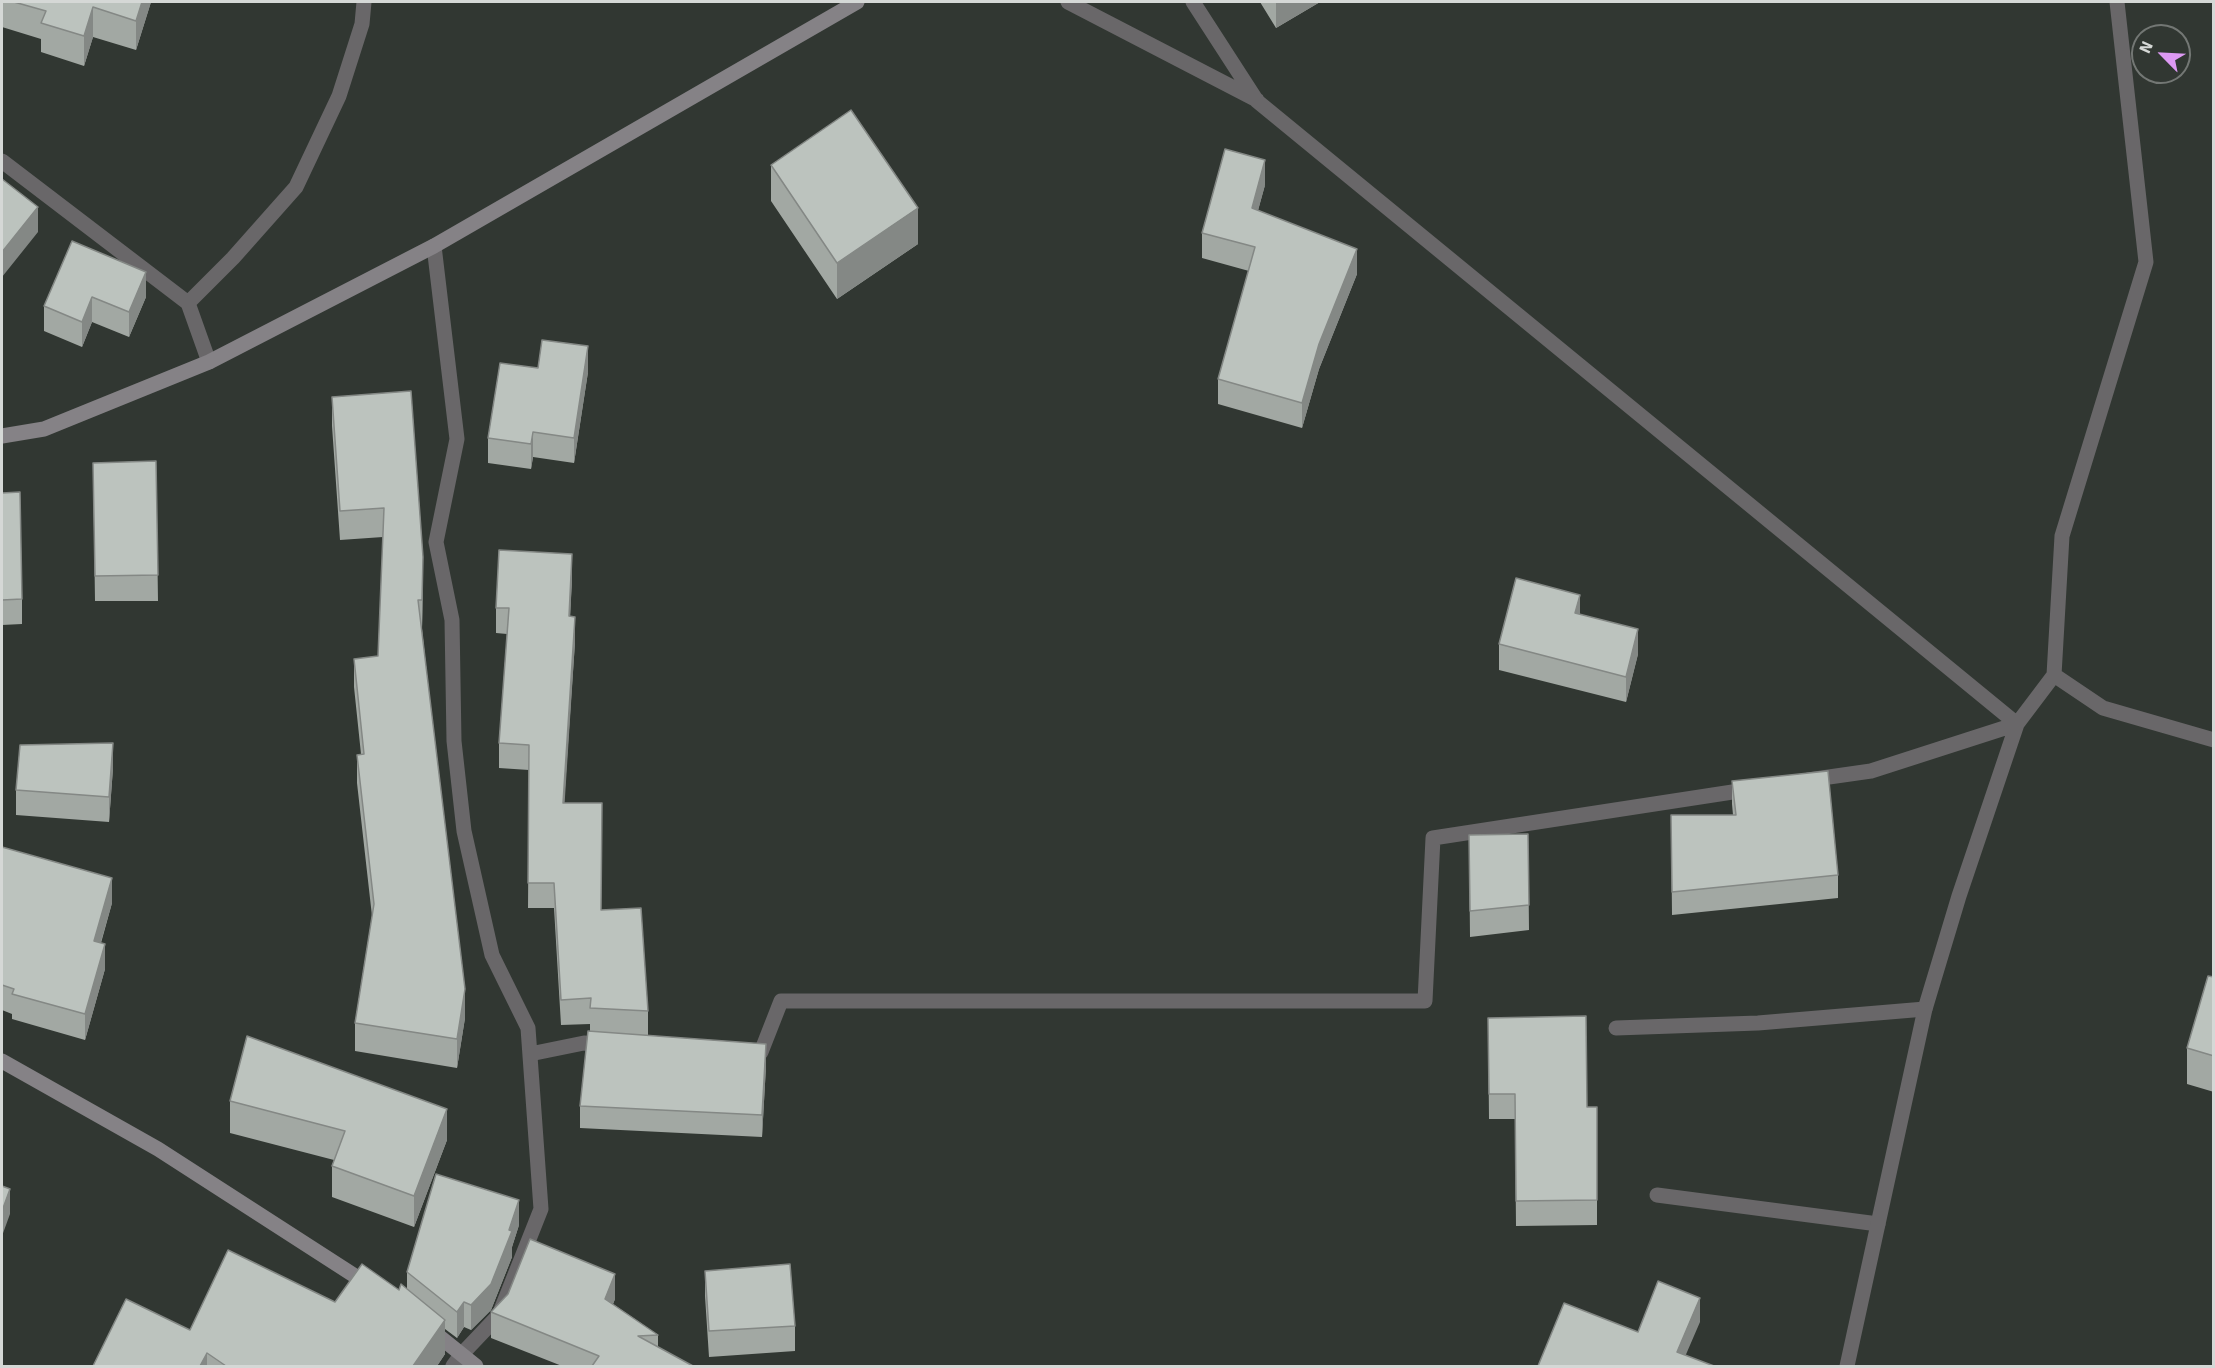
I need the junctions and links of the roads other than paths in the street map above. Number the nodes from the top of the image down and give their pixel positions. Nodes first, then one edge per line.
1 (364, 2) edge
2 (857, 2) edge
3 (1068, 2) edge
4 (1193, 2) edge
5 (2117, 2) edge
6 (1257, 101) junction
7 (2, 161) edge
8 (434, 246) junction
9 (188, 303) junction
10 (209, 362) junction
11 (2, 436) edge
12 (2054, 675) junction
13 (2017, 724) junction
14 (2214, 740) edge
15 (1788, 783) edge
16 (1764, 787) edge
17 (1925, 1009) junction
18 (1616, 1028) dead end
19 (620, 1045) edge
20 (738, 1051) edge
21 (530, 1054) junction
22 (2, 1061) edge
23 (1657, 1195) dead end
24 (1878, 1224) junction
25 (385, 1296) edge
26 (421, 1322) edge
27 (457, 1361) edge
28 (476, 1366) edge
29 (1847, 1366) edge

1 - 9 street
2 - 8 main road
3 - 6 street
4 - 6 street
5 - 12 street
6 - 13 street
7 - 9 street
8 - 10 main road
8 - 21 street
9 - 10 street
10 - 11 main road
12 - 13 street
12 - 14 street
13 - 15 street
13 - 17 street
16 - 20 street
17 - 18 street
17 - 24 street
19 - 21 street
21 - 27 street
22 - 25 main road
23 - 24 street
24 - 29 street
26 - 27 main road
27 - 28 main road

